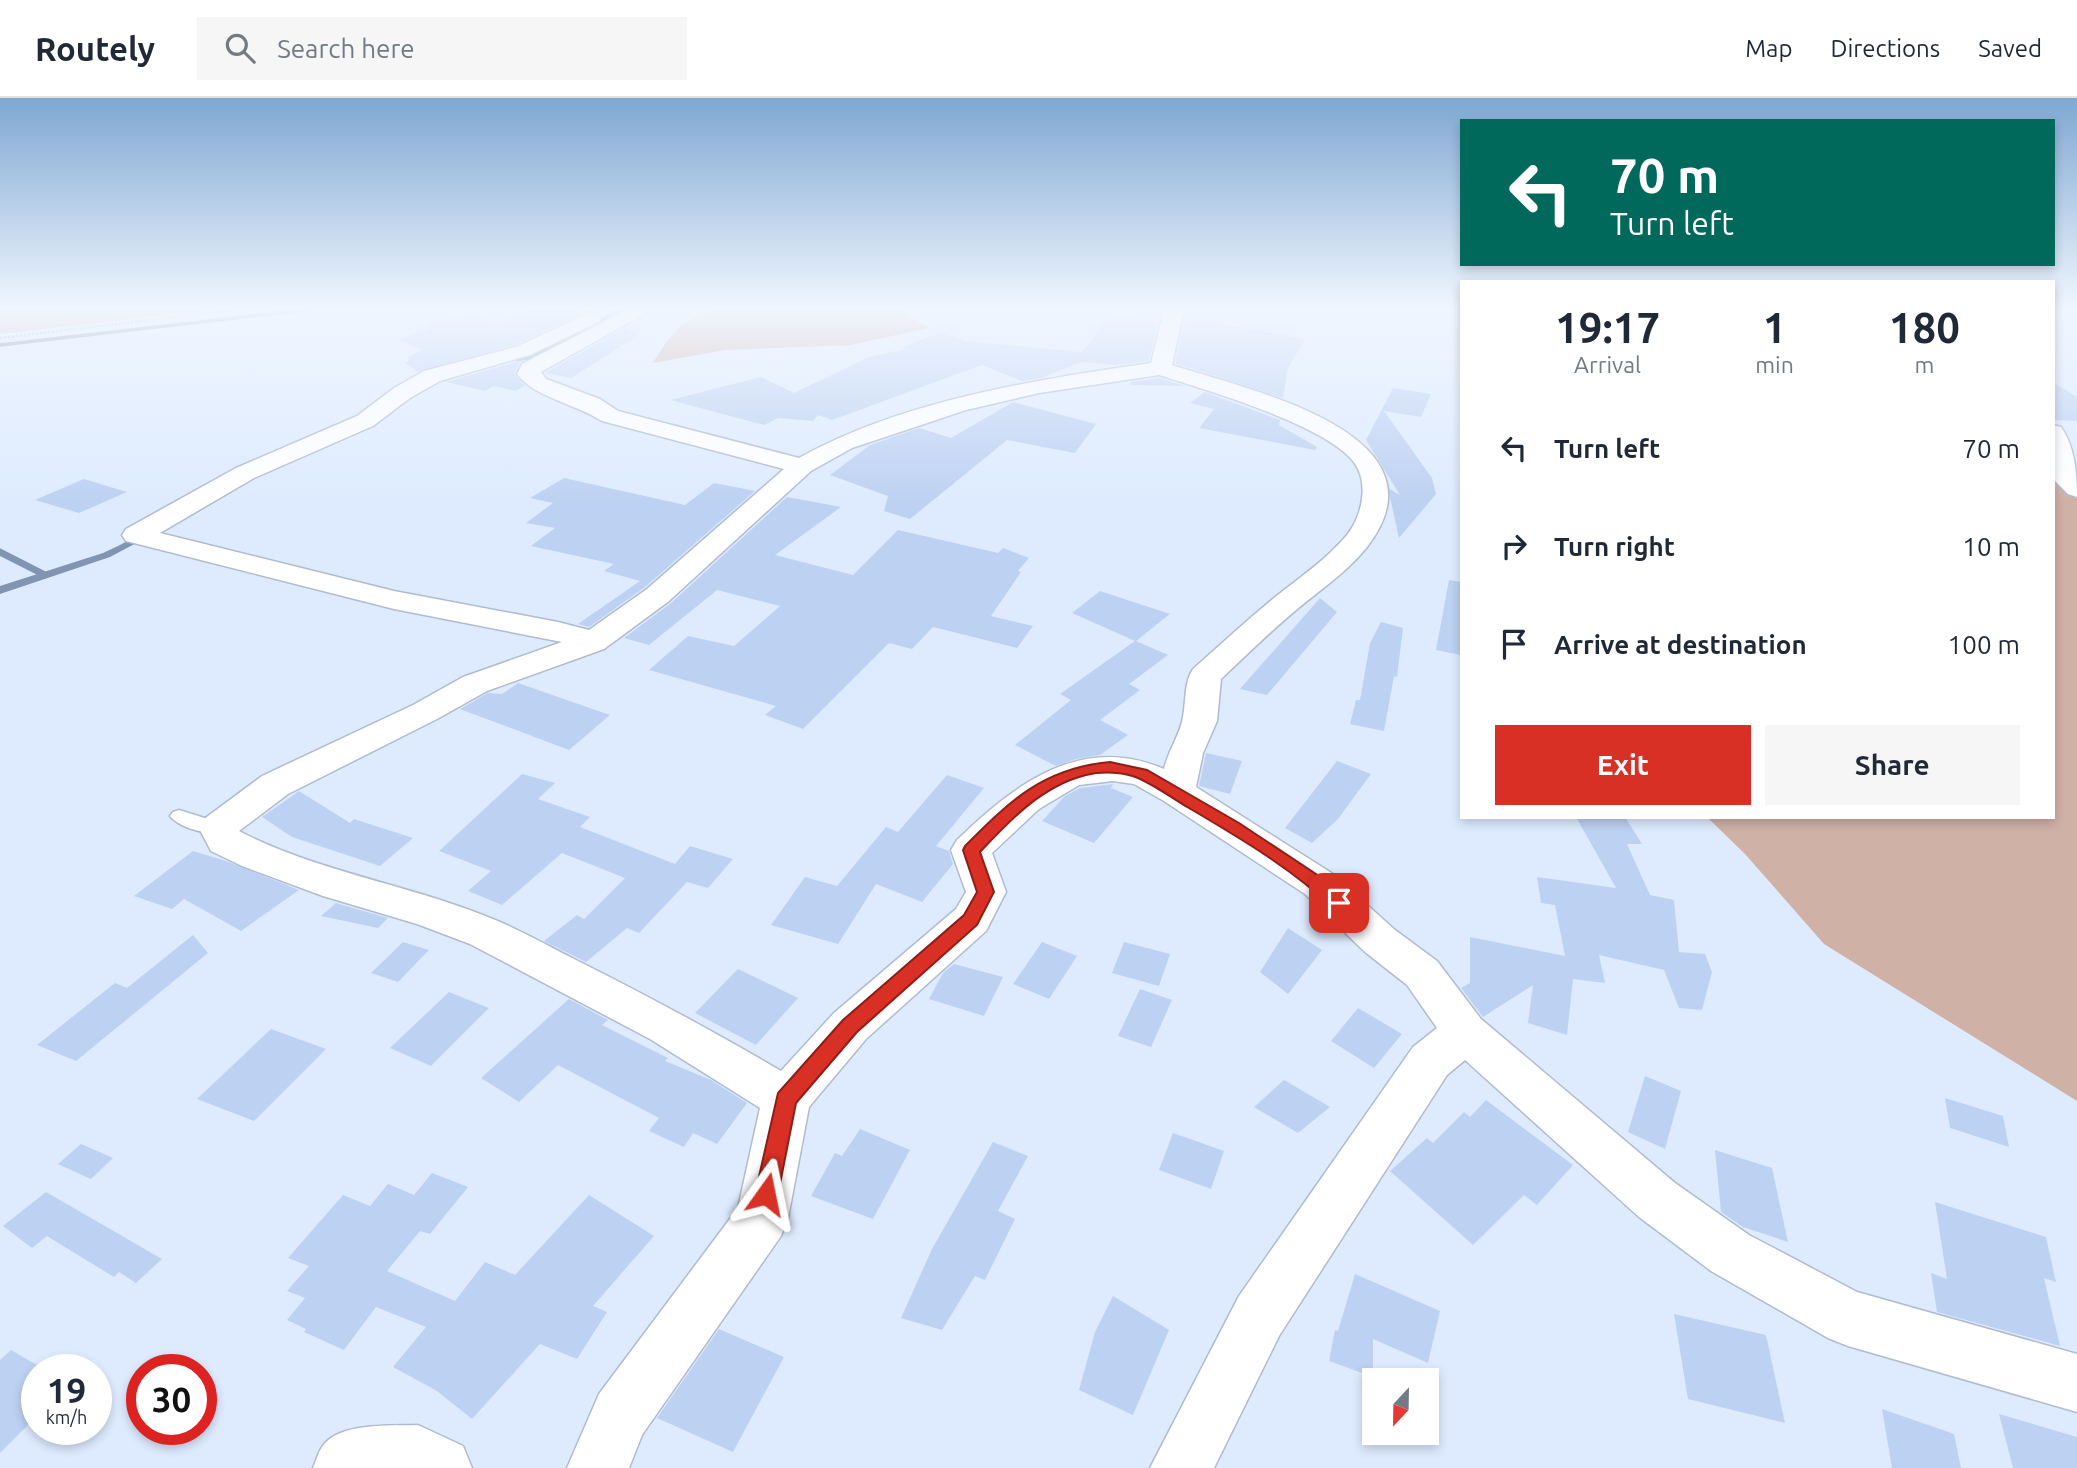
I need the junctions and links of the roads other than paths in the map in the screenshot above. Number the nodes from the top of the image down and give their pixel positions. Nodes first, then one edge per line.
1 (440, 374) edge
2 (528, 374) edge
3 (1120, 374) edge
4 (1177, 374) edge
5 (2055, 436) edge
6 (802, 466) junction
7 (2077, 489) edge
8 (593, 642) junction
9 (1178, 792) junction
10 (179, 816) dead end
11 (218, 828) junction
12 (1465, 1032) junction
13 (786, 1099) junction
14 (2077, 1383) edge
15 (344, 1468) edge
16 (441, 1468) edge
17 (598, 1468) edge
18 (1181, 1468) edge

1 - 8 street
2 - 6 street
3 - 6 street
4 - 9 street
5 - 7 street
6 - 8 street
8 - 11 street
9 - 12 street
9 - 13 street
10 - 11 lane
11 - 13 street
12 - 14 street
12 - 18 street
13 - 17 street
15 - 16 street

